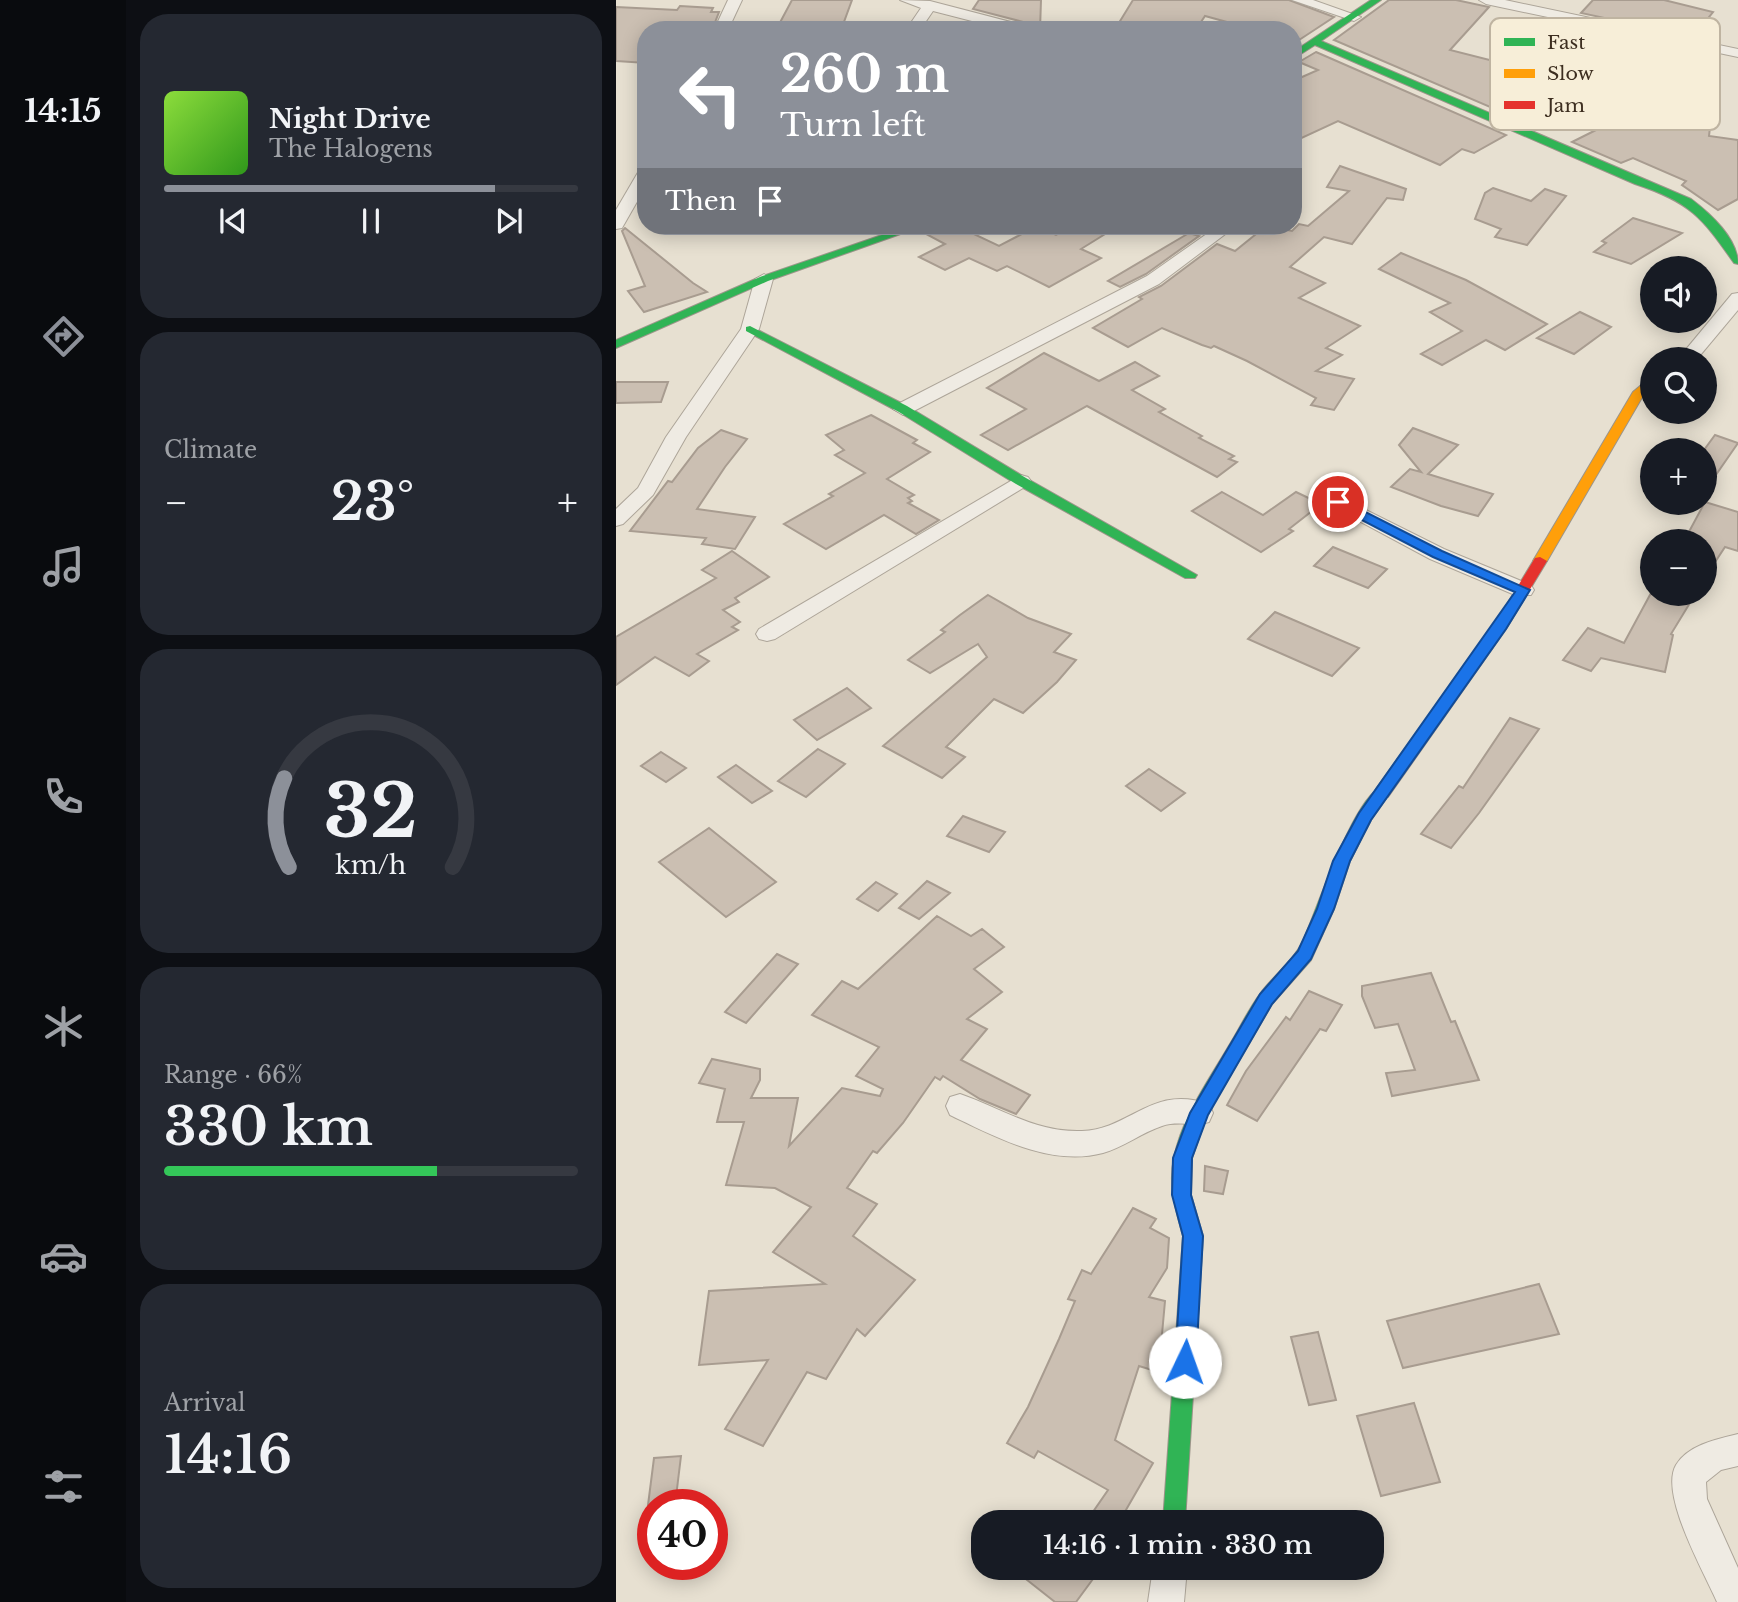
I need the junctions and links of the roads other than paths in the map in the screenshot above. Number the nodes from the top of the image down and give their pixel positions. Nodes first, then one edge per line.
1 (735, 0) edge
2 (907, 0) edge
3 (1299, 0) edge
4 (1377, 0) edge
5 (1486, 0) edge
6 (930, 5) junction
7 (1354, 18) junction
8 (1572, 18) edge
9 (725, 21) edge
10 (918, 21) edge
11 (991, 21) edge
12 (1315, 42) junction
13 (1720, 49) edge
14 (1302, 50) edge
15 (1738, 53) edge
16 (1490, 118) edge
17 (1519, 130) edge
18 (637, 187) edge
19 (616, 223) edge
20 (892, 235) edge
21 (1216, 235) edge
22 (1738, 261) edge
23 (764, 279) junction
24 (1738, 298) edge
25 (750, 330) junction
26 (616, 344) edge
27 (1698, 347) edge
28 (1640, 391) edge
29 (903, 410) junction
30 (1021, 481) junction
31 (1338, 502) dead end
32 (616, 520) edge
33 (1190, 575) dead end
34 (1523, 590) junction
35 (767, 634) dead end
36 (960, 1106) dead end
37 (1199, 1113) junction
38 (1738, 1450) edge
39 (1175, 1510) edge
40 (1169, 1580) edge
41 (1166, 1602) edge
42 (1735, 1602) edge

1 - 9 street
2 - 6 street
3 - 7 street
4 - 7 street
5 - 8 street
6 - 10 street
6 - 11 street
7 - 12 street
12 - 14 street
12 - 16 street
13 - 15 street
17 - 22 street
18 - 19 street
20 - 23 street
21 - 29 street
23 - 25 street
23 - 26 street
24 - 27 street
25 - 29 street
25 - 32 street
28 - 34 street
29 - 30 street
30 - 33 street
30 - 35 street
31 - 34 street
34 - 37 street
36 - 37 street
37 - 39 street
38 - 42 street
40 - 41 street

